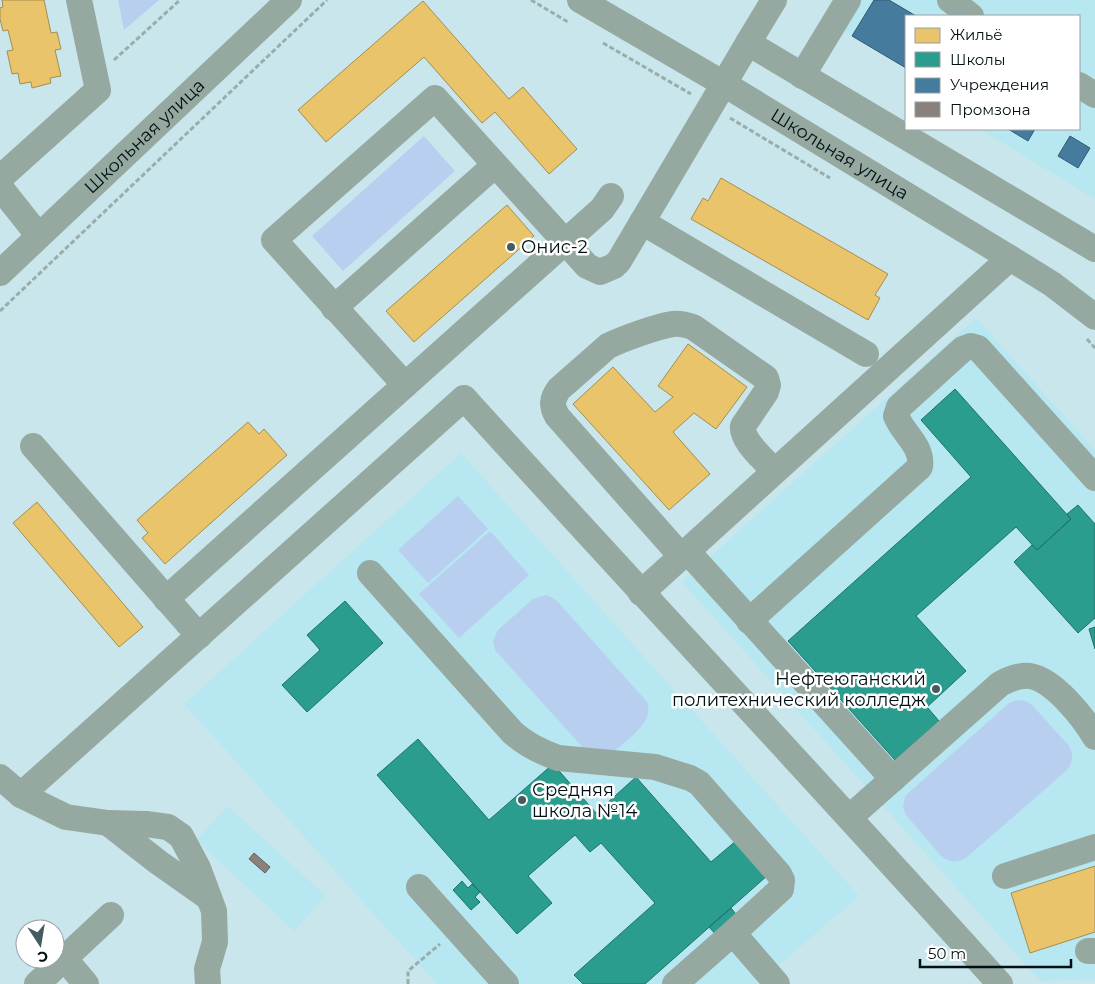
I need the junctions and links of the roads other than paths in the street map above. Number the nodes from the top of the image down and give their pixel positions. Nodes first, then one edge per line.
1 (79, 0) edge
2 (290, 0) edge
3 (580, 0) edge
4 (774, 0) edge
5 (848, 0) edge
6 (950, 0) edge
7 (970, 15) edge
8 (748, 44) junction
9 (802, 76) junction
10 (724, 84) junction
11 (1080, 86) edge
12 (1095, 95) edge
13 (495, 166) junction
14 (0, 178) edge
15 (0, 187) edge
16 (611, 196) dead end
17 (642, 222) junction
18 (38, 235) junction
19 (565, 242) junction
20 (1095, 249) edge
21 (1010, 258) junction
22 (0, 273) edge
23 (334, 308) junction
24 (1090, 327) edge
25 (866, 354) dead end
26 (405, 385) junction
27 (34, 446) dead end
28 (774, 471) junction
29 (1094, 473) edge
30 (684, 553) junction
31 (370, 572) dead end
32 (641, 592) junction
33 (166, 599) junction
34 (749, 620) junction
35 (199, 636) junction
36 (1095, 737) edge
37 (0, 777) edge
38 (893, 779) junction
39 (21, 794) junction
40 (850, 817) junction
41 (108, 823) junction
42 (1095, 847) edge
43 (1005, 876) dead end
44 (419, 887) dead end
45 (209, 898) junction
46 (112, 914) dead end
47 (734, 933) junction
48 (65, 959) joint
49 (54, 969) edge
50 (37, 984) edge
51 (86, 984) edge
52 (208, 984) edge
53 (506, 984) edge
54 (675, 984) edge
55 (776, 984) edge
56 (1000, 984) edge

1 - 14 street
2 - 18 street, Школьная улица
3 - 10 street, Школьная улица
4 - 8 street
5 - 9 street
6 - 7 street
8 - 9 street
8 - 10 street
9 - 20 street
10 - 17 street
10 - 21 street, Школьная улица
11 - 12 street
13 - 19 street
13 - 23 street
13 - 23 street
15 - 18 street
16 - 19 street
17 - 19 street
17 - 25 street
18 - 22 street, Школьная улица
19 - 26 street
21 - 24 street, Школьная улица
21 - 28 street
23 - 26 street
26 - 33 street
27 - 33 street
28 - 30 street
28 - 30 street
29 - 34 street
30 - 32 street
30 - 34 street
31 - 47 street
32 - 35 street
32 - 40 street
33 - 35 street
34 - 38 street
35 - 39 street
36 - 38 street
37 - 39 street
38 - 40 street
39 - 41 street
40 - 56 street
41 - 45 street
41 - 45 street
42 - 43 street
44 - 53 street
45 - 52 street
46 - 48 street
47 - 54 street
47 - 55 street
48 - 51 street
49 - 50 street

